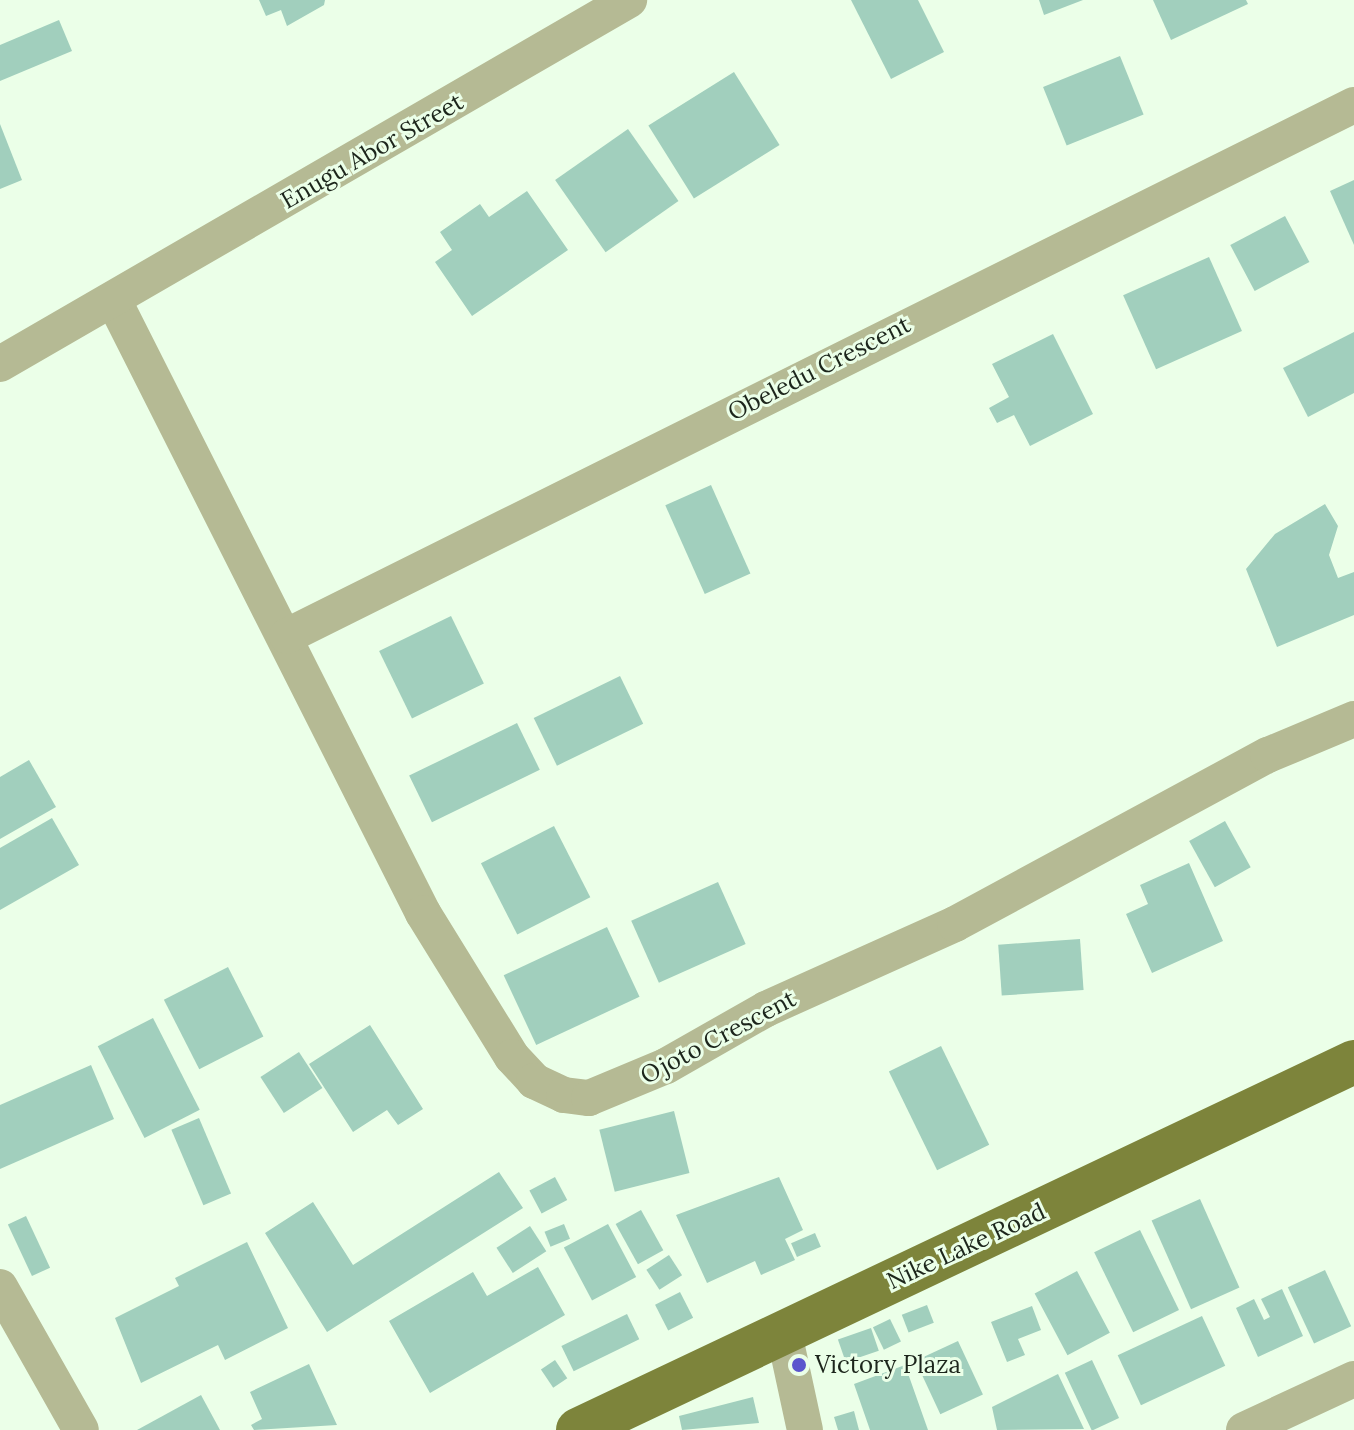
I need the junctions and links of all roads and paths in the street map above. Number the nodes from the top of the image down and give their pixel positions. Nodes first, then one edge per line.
1 (629, 0) edge
2 (1354, 105) edge
3 (114, 301) junction
4 (0, 364) edge
5 (287, 636) junction
6 (1354, 719) edge
7 (1354, 1062) edge
8 (0, 1287) edge
9 (784, 1333) junction
10 (1354, 1379) edge
11 (81, 1430) edge
12 (578, 1430) edge
13 (805, 1430) edge
14 (1244, 1430) edge

1 - 3 street, Enugu Abor Street
2 - 5 street, Obeledu Crescent
3 - 4 street, Enugu Abor Street
3 - 5 street, Ojoto Crescent
5 - 6 street, Ojoto Crescent
7 - 9 main road, Nike Lake Road
8 - 11 street
9 - 12 main road, Nike Lake Road
9 - 13 street
10 - 14 street

